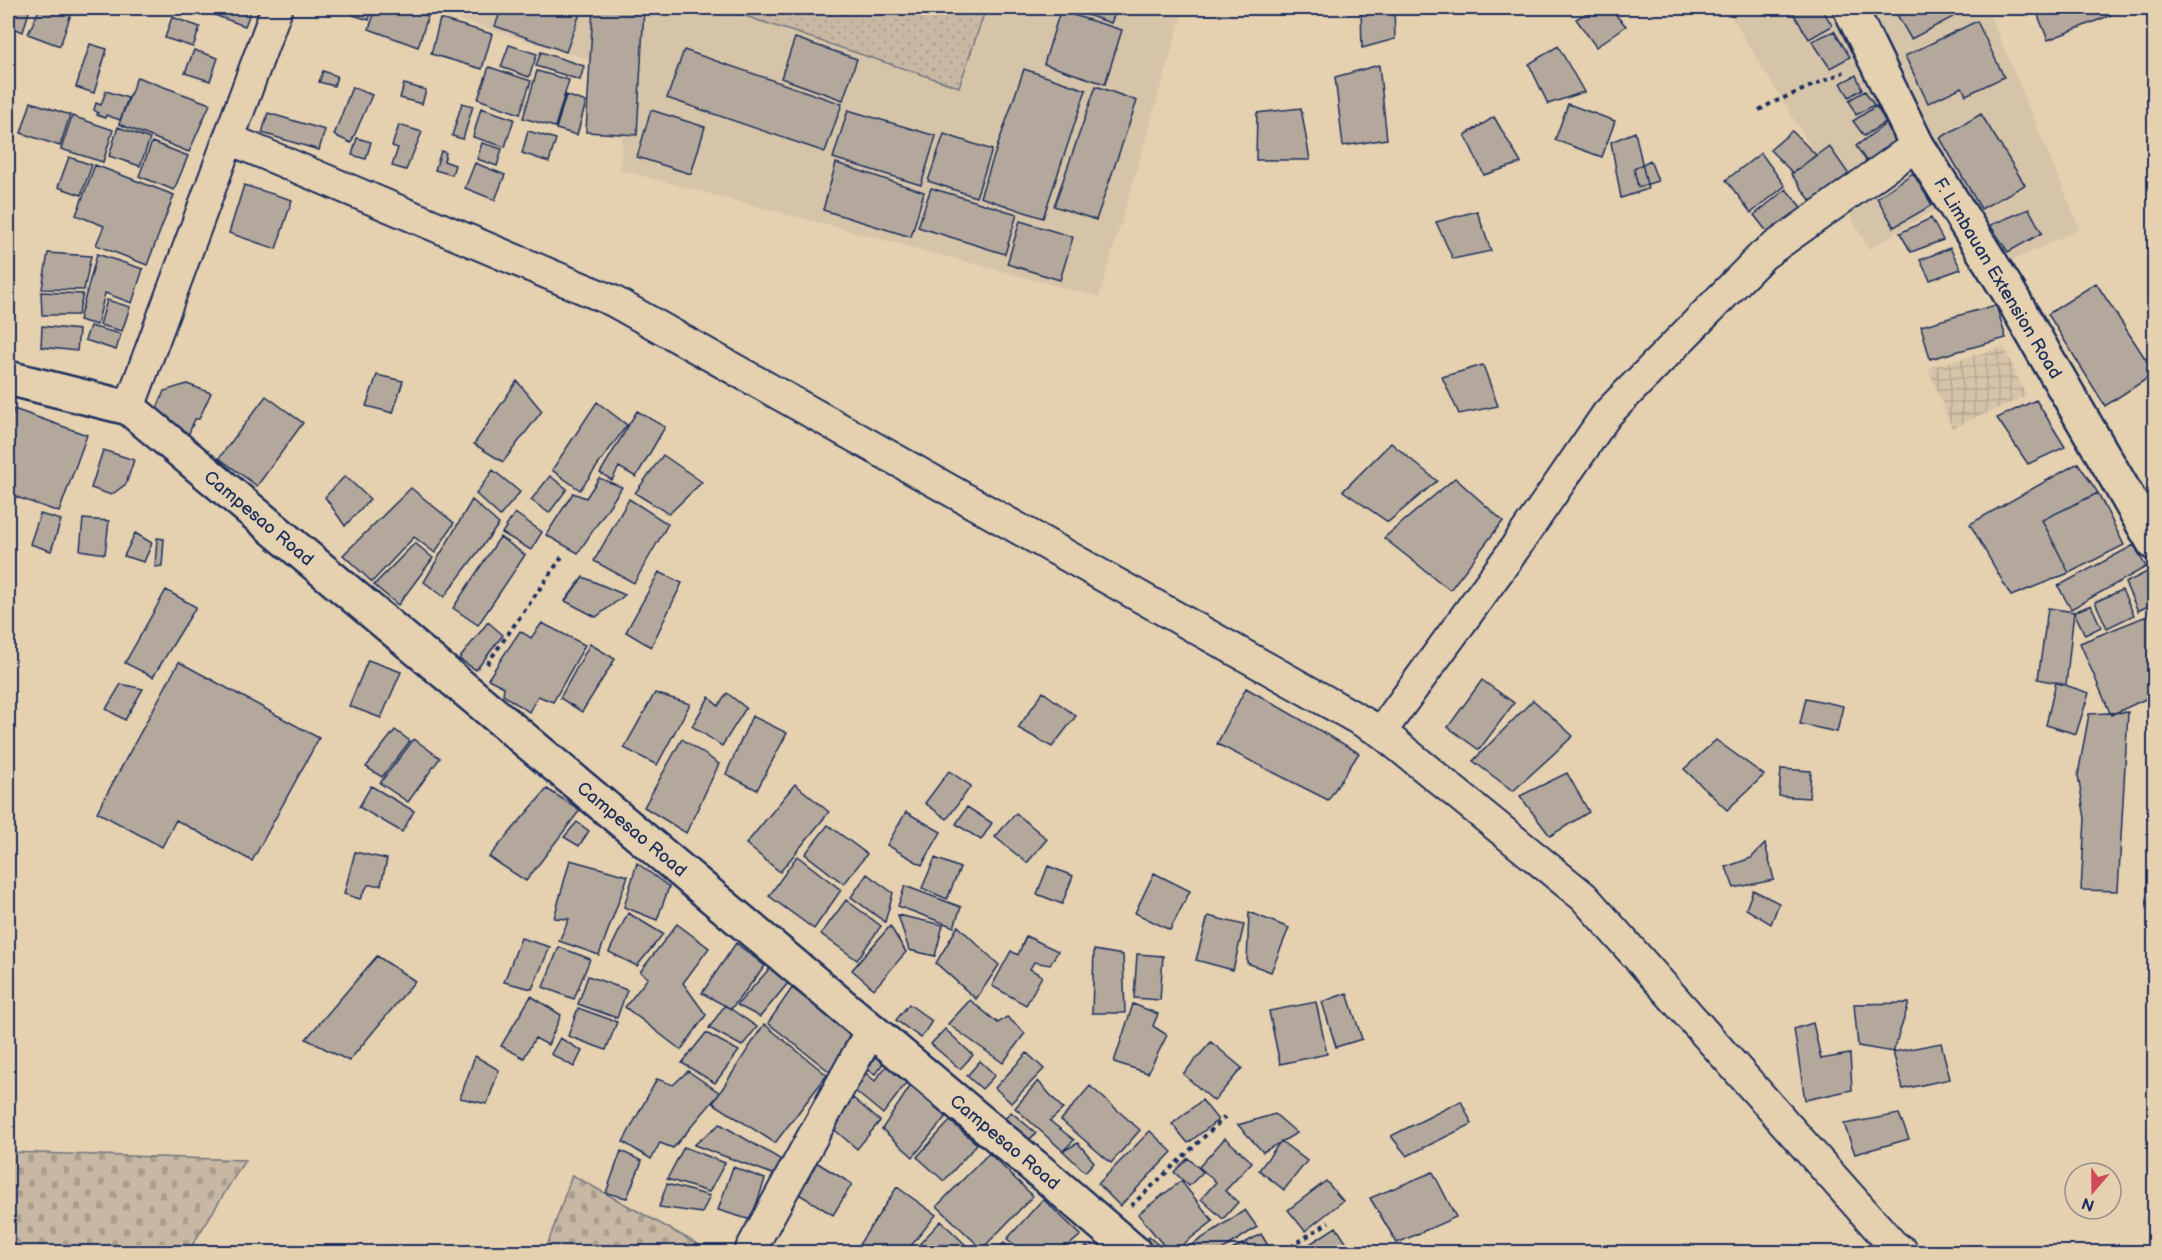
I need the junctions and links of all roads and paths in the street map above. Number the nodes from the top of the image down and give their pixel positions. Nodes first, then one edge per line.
1 (277, 8) edge
2 (1850, 8) edge
3 (1874, 56) junction
4 (1759, 110) dead end
5 (229, 139) junction
6 (1917, 145) junction
7 (8, 378) edge
8 (129, 408) junction
9 (2154, 543) edge
10 (564, 554) dead end
11 (467, 692) junction
12 (1381, 732) junction
13 (871, 1030) junction
14 (1225, 1117) dead end
15 (1329, 1222) dead end
16 (1107, 1229) junction
17 (751, 1249) dead end
18 (1134, 1252) edge
19 (1283, 1252) edge
20 (1903, 1252) edge

1 - 5 street
2 - 3 street, F. Limbauan Extension Road
3 - 4 path
3 - 6 street, F. Limbauan Extension Road
5 - 8 street
5 - 12 street
6 - 9 street, F. Limbauan Extension Road
6 - 12 street
7 - 8 street
8 - 11 street, Campesao Road
10 - 11 path
11 - 13 street, Campesao Road
12 - 20 street
13 - 16 street, Campesao Road
13 - 17 street
14 - 16 path
15 - 19 path
16 - 18 street, Campesao Road

